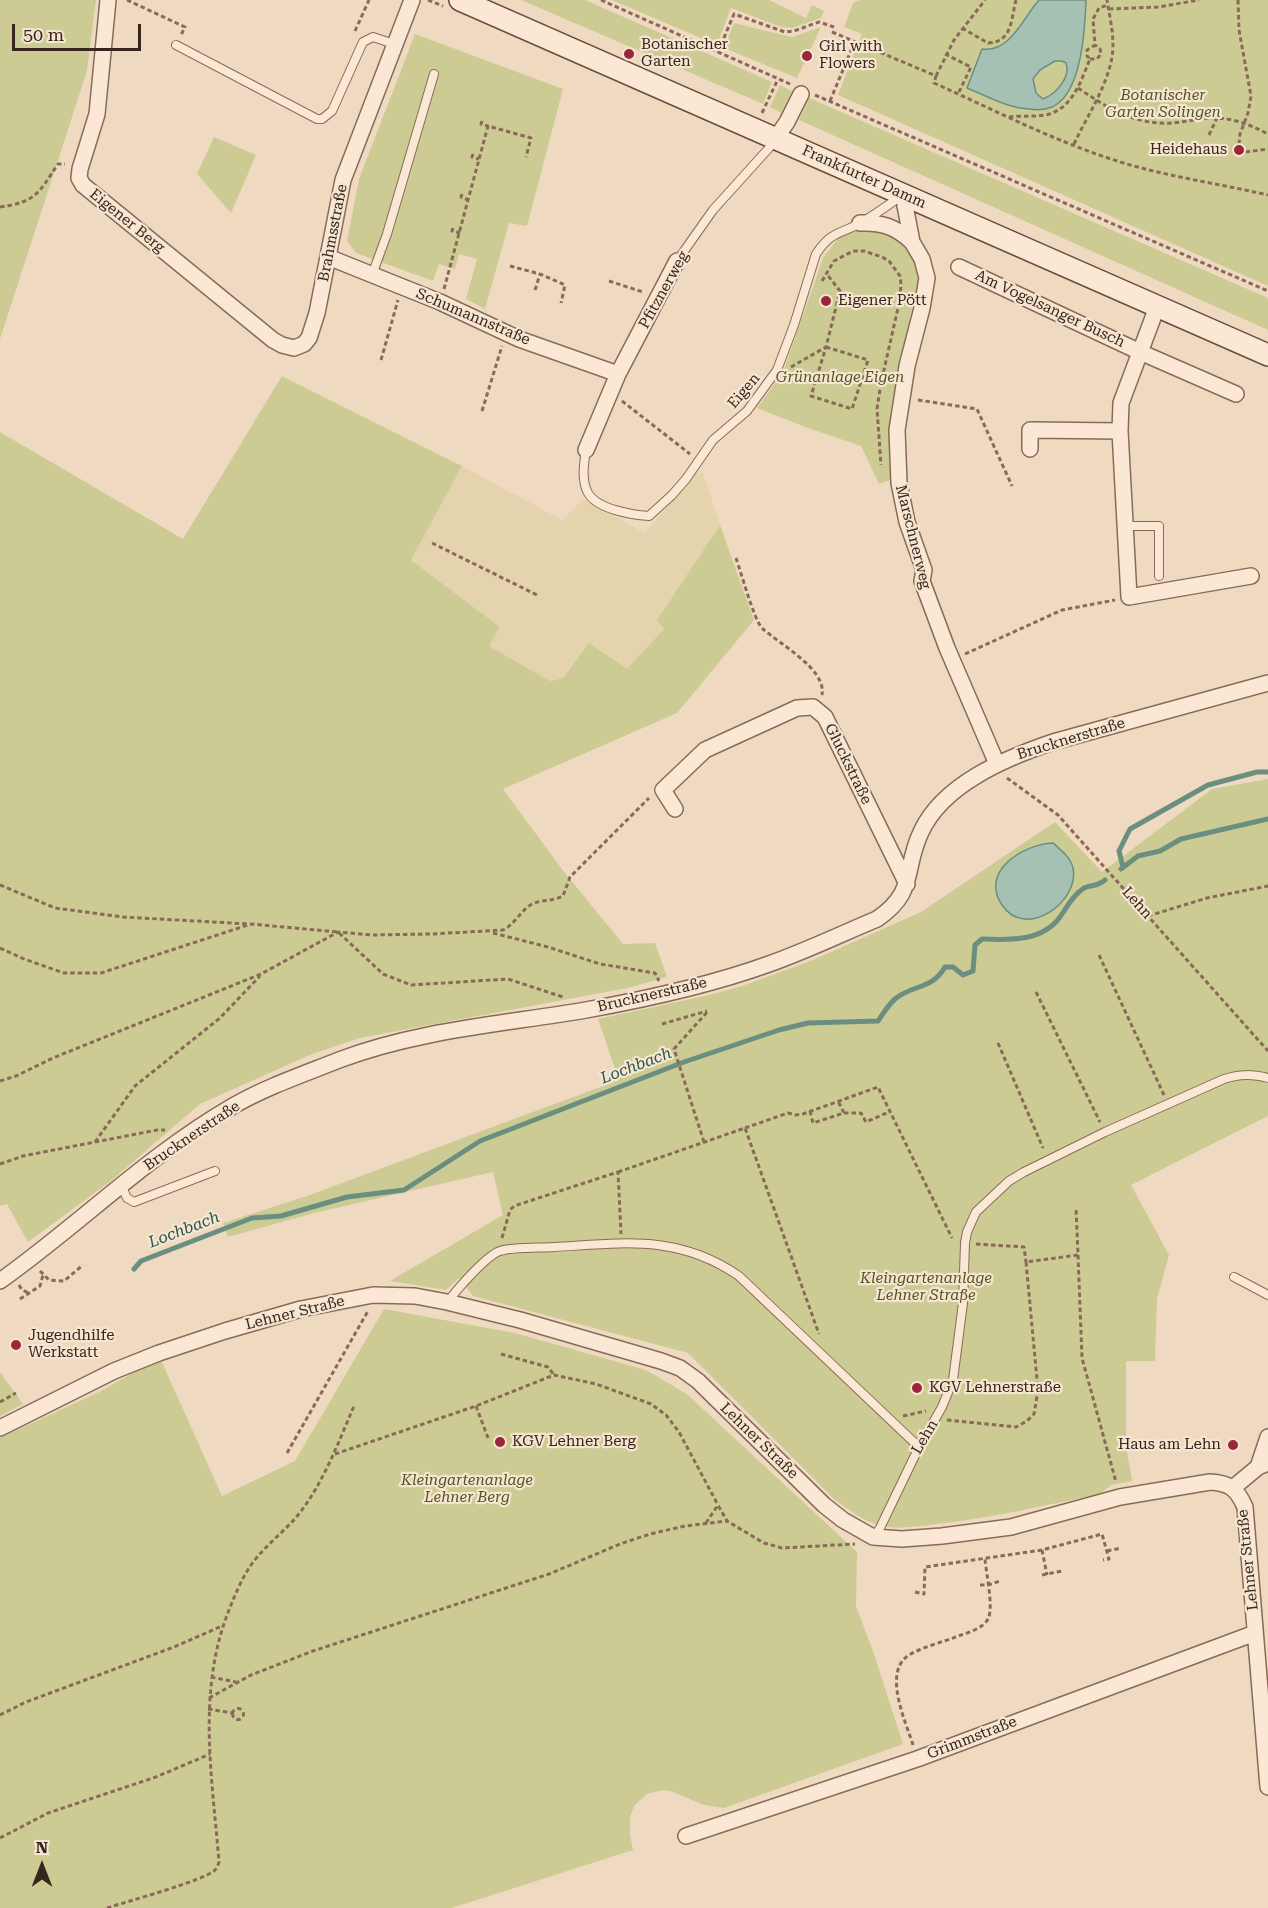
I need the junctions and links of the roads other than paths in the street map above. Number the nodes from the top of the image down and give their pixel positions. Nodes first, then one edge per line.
1 (108, 0) edge
2 (412, 0) edge
3 (460, 0) edge
4 (394, 44) junction
5 (176, 45) road end
6 (434, 74) dead end
7 (802, 91) road end
8 (772, 143) junction
9 (903, 195) junction
10 (860, 223) junction
11 (912, 242) junction
12 (328, 257) junction
13 (678, 261) joint
14 (959, 267) dead end
15 (372, 275) junction
16 (1157, 307) junction
17 (294, 348) joint
18 (1140, 352) junction
19 (1268, 355) edge
20 (618, 374) junction
21 (1236, 394) dead end
22 (1120, 431) junction
23 (1030, 449) dead end
24 (586, 450) joint
25 (1125, 526) junction
26 (1159, 576) dead end
27 (1251, 576) dead end
28 (1268, 683) edge
29 (997, 764) junction
30 (675, 809) dead end
31 (907, 884) junction
32 (1268, 1078) edge
33 (215, 1171) dead end
34 (121, 1185) junction
35 (1234, 1277) dead end
36 (0, 1281) edge
37 (1268, 1295) edge
38 (447, 1302) junction
39 (0, 1428) edge
40 (1268, 1437) edge
41 (919, 1447) junction
42 (1263, 1465) edge
43 (1234, 1487) junction
44 (873, 1537) junction
45 (1255, 1633) junction
46 (1268, 1787) edge
47 (687, 1836) dead end

1 - 17 street, Eigener Berg
2 - 4 street, Brahmsstraße
3 - 8 main road, Frankfurter Damm
4 - 5 lane
4 - 12 street, Brahmsstraße
6 - 15 lane
7 - 8 street
8 - 9 main road, Frankfurter Damm
8 - 13 lane, Pfitznerweg
9 - 10 lane, Eigen
9 - 11 street, Marschnerweg
9 - 16 main road, Frankfurter Damm
10 - 11 street
10 - 24 lane, Eigen
11 - 29 street, Marschnerweg
12 - 15 street, Schumannstraße
12 - 17 street, Brahmsstraße
13 - 20 street, Pfitznerweg
14 - 18 street, Am Vogelsanger Busch
15 - 20 street, Schumannstraße
16 - 18 street, Am Vogelsanger Busch
16 - 19 main road, Frankfurter Damm
18 - 21 street, Am Vogelsanger Busch
18 - 22 street, Am Vogelsanger Busch
20 - 24 street, Pfitznerweg
22 - 23 street
22 - 25 street, Am Vogelsanger Busch
25 - 26 lane
25 - 27 street, Am Vogelsanger Busch
28 - 29 street, Brucknerstraße
29 - 31 street, Brucknerstraße
30 - 31 street, Gluckstraße
31 - 34 street, Brucknerstraße
32 - 41 lane, Lehn
33 - 34 lane
34 - 36 street, Brucknerstraße
35 - 37 lane
38 - 39 street, Lehner Straße
38 - 41 lane
38 - 44 street, Lehner Straße
40 - 42 street
41 - 44 lane, Lehn
42 - 43 street
43 - 44 street, Lehner Straße
43 - 45 street, Lehner Straße
45 - 46 street, Lehner Straße
45 - 47 street, Grimmstraße

